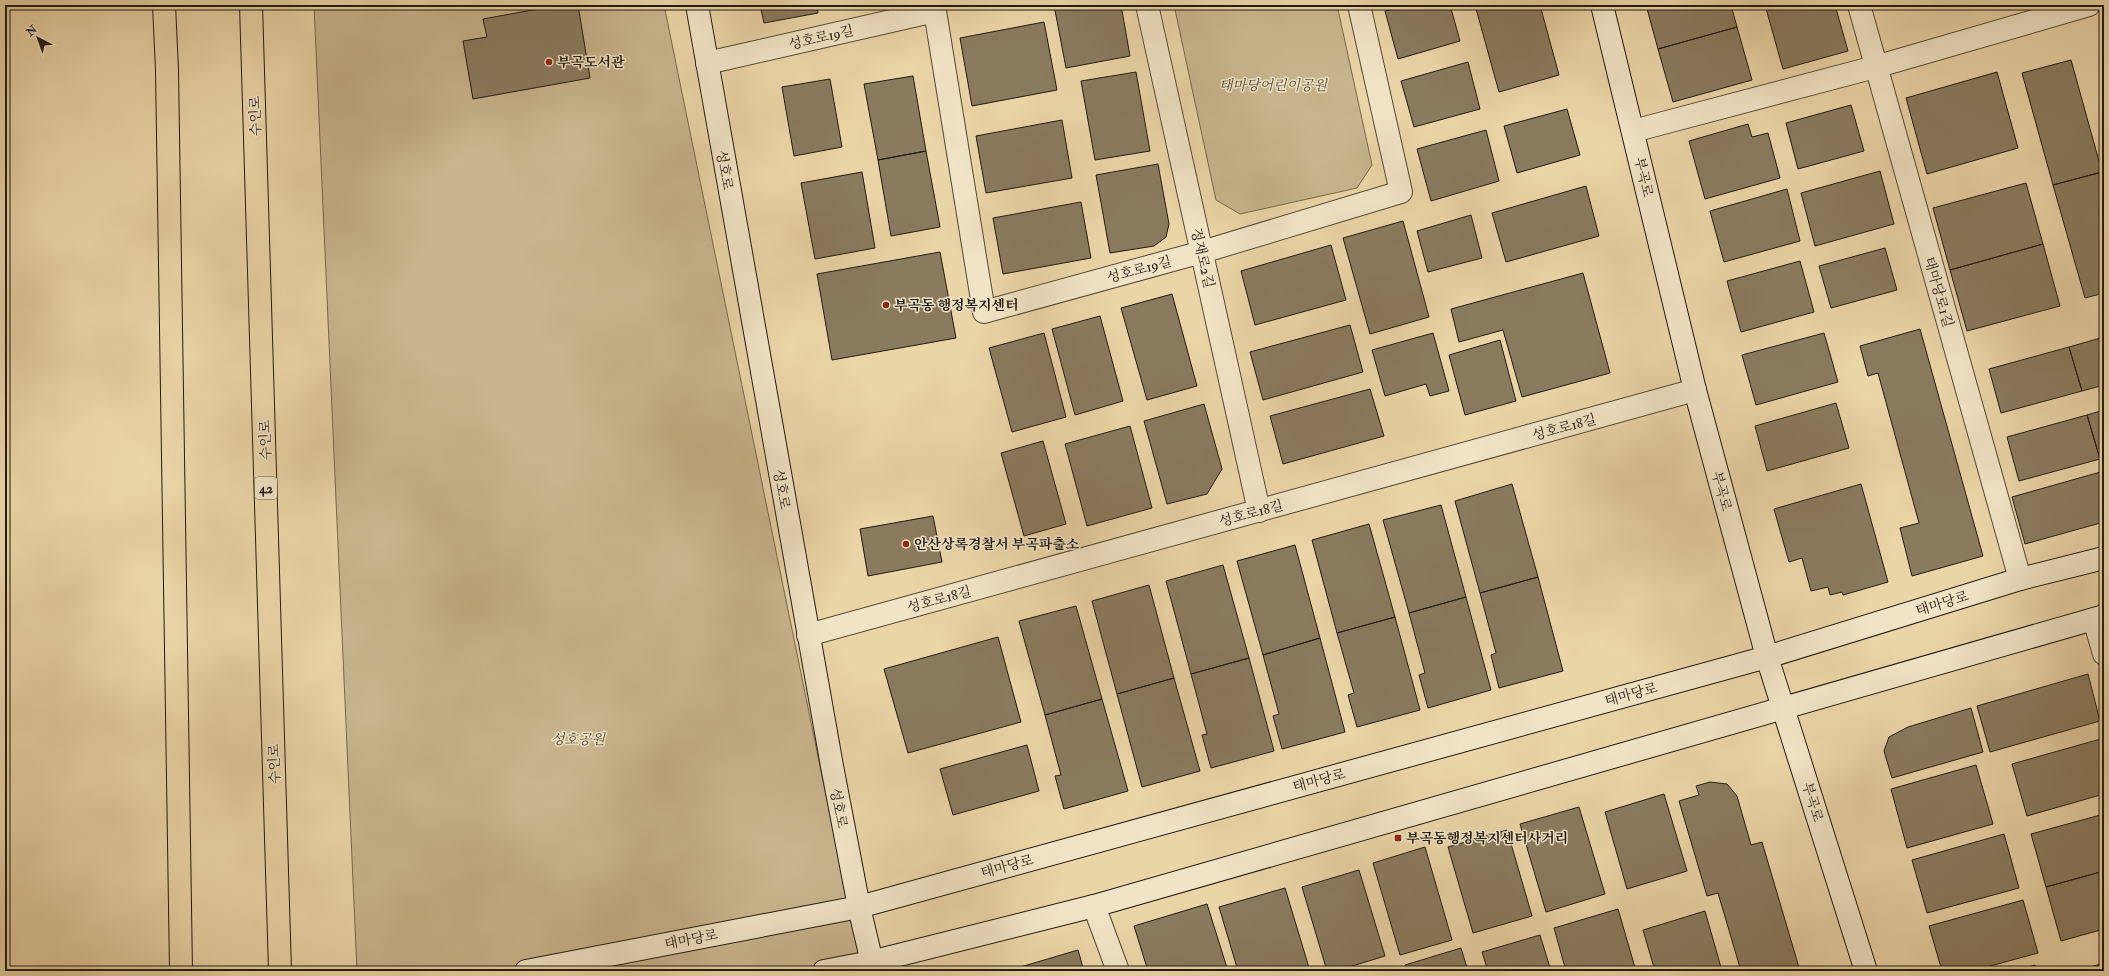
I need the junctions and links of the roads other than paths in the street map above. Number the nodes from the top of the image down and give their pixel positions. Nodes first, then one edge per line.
1 (164, 5) edge
2 (251, 5) edge
3 (697, 5) edge
4 (1147, 5) edge
5 (1358, 5) edge
6 (1602, 5) edge
7 (1859, 5) edge
8 (2089, 5) edge
9 (934, 8) edge
10 (707, 63) junction
11 (1875, 66) junction
12 (1633, 131) junction
13 (1202, 252) junction
14 (1695, 390) junction
15 (1259, 511) junction
16 (2104, 558) edge
17 (2020, 579) junction
18 (2099, 617) edge
19 (808, 635) junction
20 (2104, 654) edge
21 (1767, 657) junction
22 (1784, 709) junction
23 (1094, 906) junction
24 (859, 907) junction
25 (872, 967) edge
26 (181, 971) edge
27 (280, 971) edge
28 (526, 971) edge
29 (824, 971) edge
30 (1118, 971) edge
31 (1866, 971) edge

1 - 26 main road
2 - 27 main road, 수인로 / 42
3 - 10 street, 성호로
4 - 13 street, 정재로2길
5 - 13 street, 성호로19길
6 - 12 street, 부곡로
7 - 11 street, 태마당로1길
8 - 11 street
9 - 10 street, 성호로19길
9 - 13 street, 성호로19길
10 - 19 street, 성호로
11 - 12 street
11 - 17 street, 태마당로1길
12 - 14 street, 부곡로
13 - 15 street, 정재로2길
14 - 15 street, 성호로18길
14 - 21 street, 부곡로
15 - 19 street, 성호로18길
16 - 17 street, 태마당로
17 - 21 street, 태마당로
18 - 20 street
18 - 22 street
19 - 24 street, 성호로
21 - 22 street, 부곡로
21 - 24 street, 태마당로
22 - 23 street
22 - 31 street, 부곡로
23 - 25 street
23 - 30 street
24 - 25 street, 성호로
24 - 28 street, 태마당로
25 - 29 street

